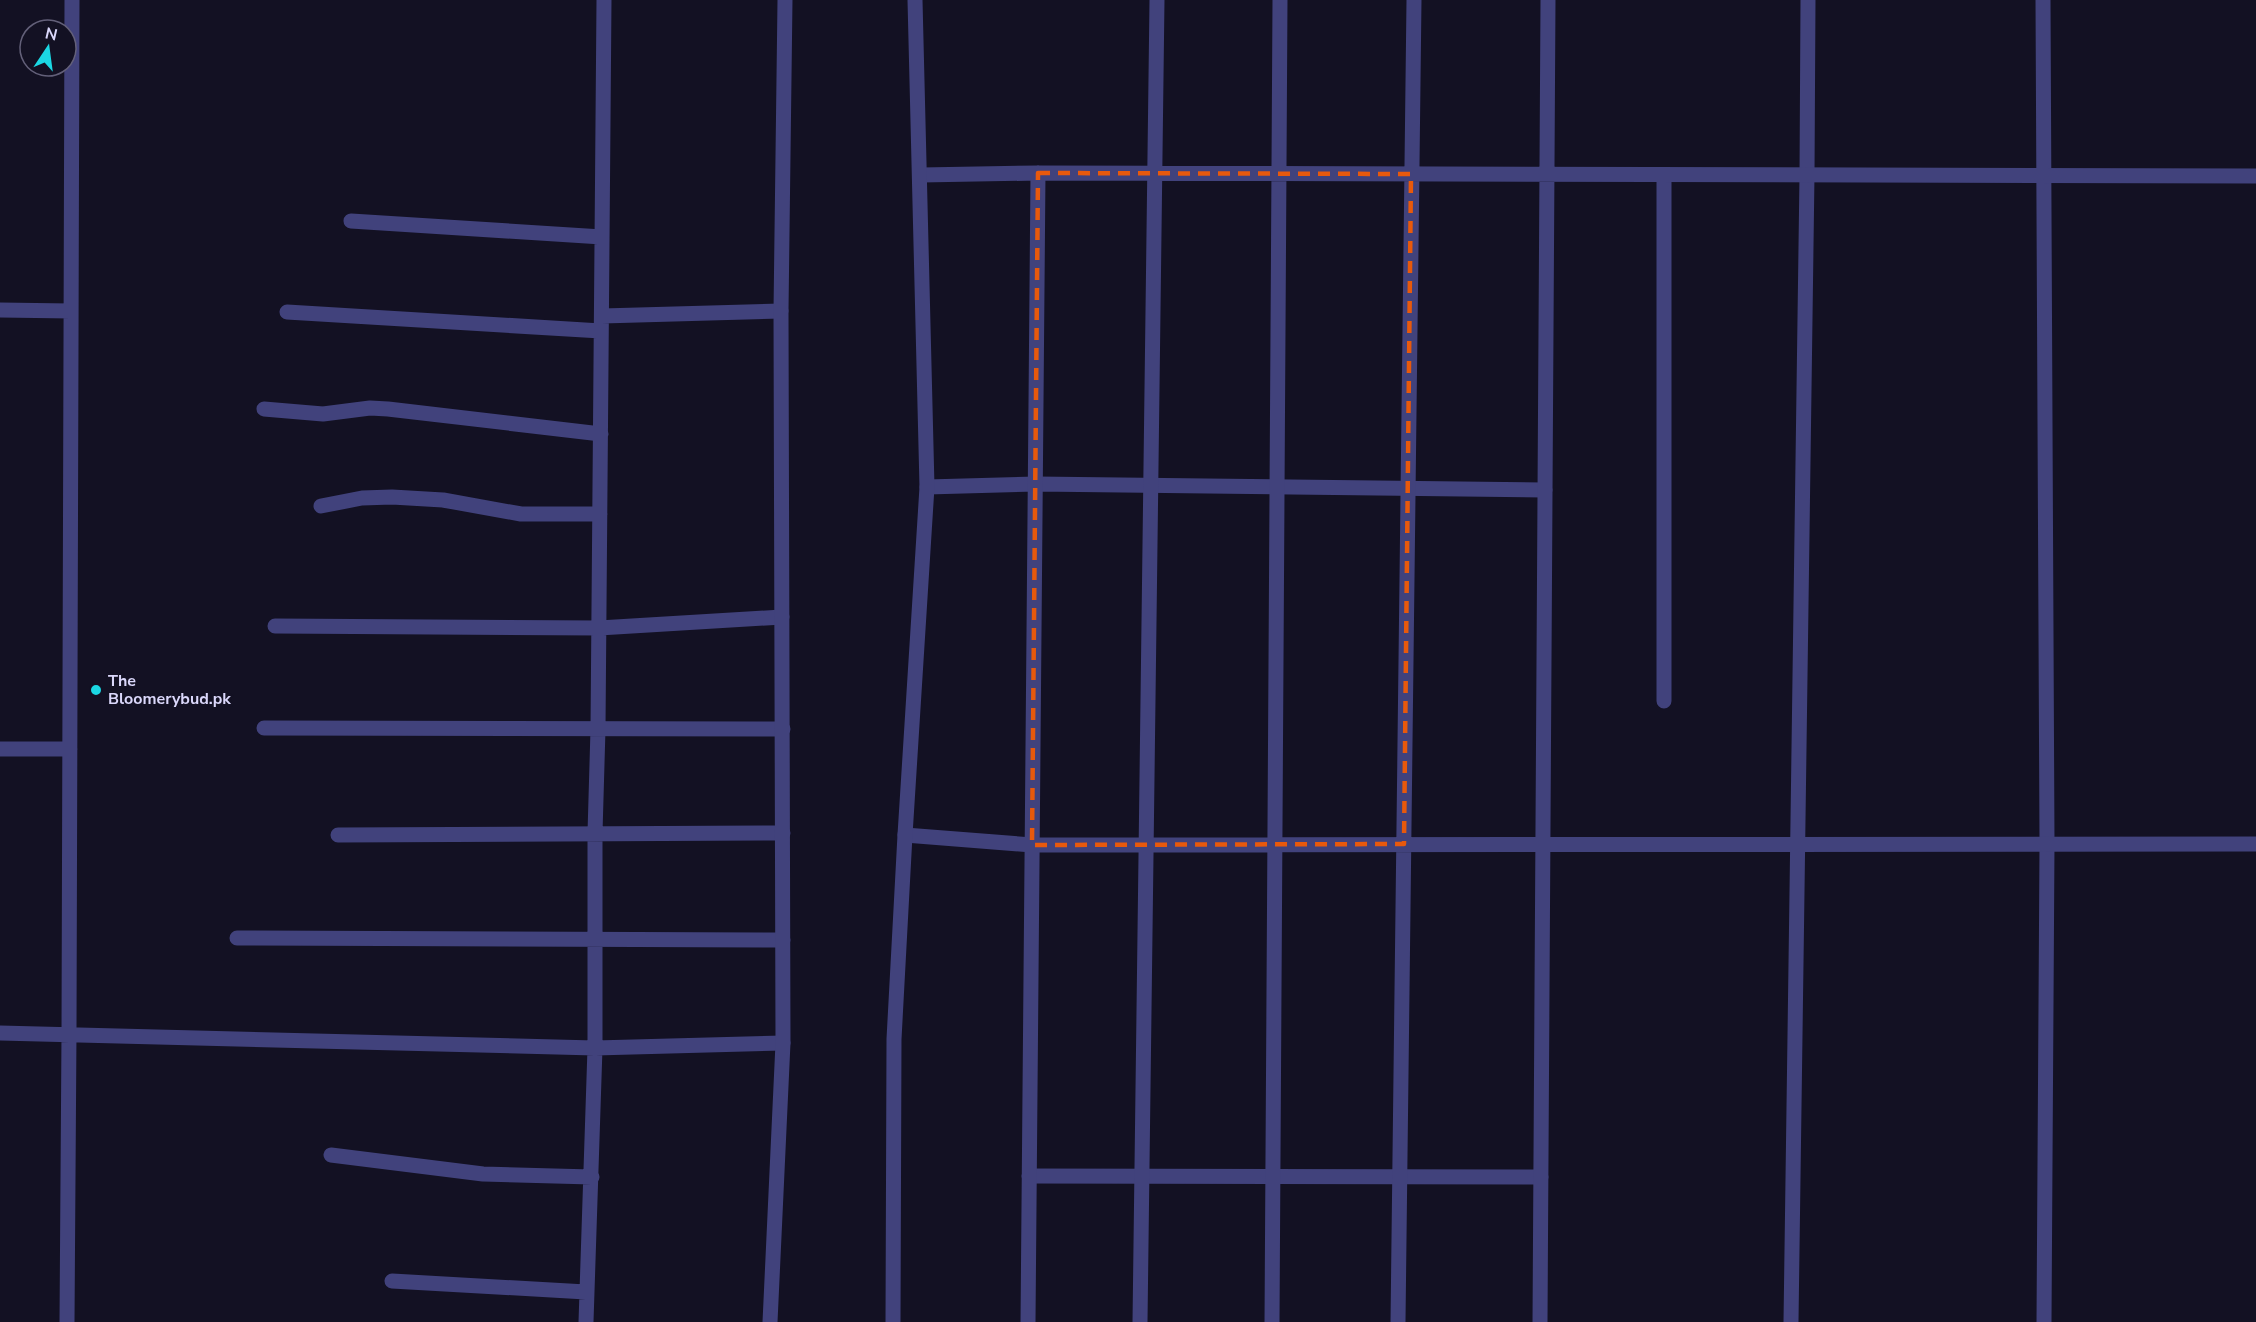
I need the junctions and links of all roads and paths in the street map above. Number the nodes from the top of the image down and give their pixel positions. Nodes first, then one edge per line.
1 (72, 0) edge
2 (604, 0) edge
3 (785, 0) edge
4 (915, 0) edge
5 (1157, 0) edge
6 (1280, 0) edge
7 (1414, 0) edge
8 (1548, 0) edge
9 (1808, 0) edge
10 (2043, 0) edge
11 (1038, 173) junction
12 (1155, 173) junction
13 (1279, 174) junction
14 (1411, 174) junction
15 (1547, 174) junction
16 (921, 175) junction
17 (1664, 175) junction
18 (1807, 175) junction
19 (2044, 176) junction
20 (2256, 176) edge
21 (351, 221) dead end
22 (602, 237) junction
23 (0, 310) edge
24 (71, 311) junction
25 (781, 311) junction
26 (287, 312) dead end
27 (602, 323) junction
28 (264, 409) dead end
29 (601, 434) junction
30 (1036, 483) junction
31 (1151, 485) junction
32 (927, 487) junction
33 (1277, 487) junction
34 (1408, 488) junction
35 (1545, 490) junction
36 (321, 506) dead end
37 (600, 514) junction
38 (782, 617) junction
39 (275, 626) dead end
40 (599, 628) junction
41 (1664, 701) dead end
42 (264, 728) dead end
43 (598, 729) junction
44 (783, 729) junction
45 (0, 748) edge
46 (70, 749) junction
47 (595, 833) junction
48 (783, 833) junction
49 (338, 835) dead end
50 (905, 835) junction
51 (1146, 844) junction
52 (1275, 844) junction
53 (1404, 844) junction
54 (1543, 844) junction
55 (1798, 844) junction
56 (2048, 844) junction
57 (2256, 844) edge
58 (1032, 845) junction
59 (237, 938) dead end
60 (596, 939) junction
61 (783, 940) junction
62 (0, 1033) edge
63 (69, 1033) junction
64 (783, 1043) junction
65 (595, 1048) junction
66 (332, 1155) dead end
67 (1029, 1176) junction
68 (1142, 1176) junction
69 (1273, 1176) junction
70 (1400, 1176) junction
71 (592, 1177) junction
72 (1540, 1177) junction
73 (393, 1281) dead end
74 (586, 1292) junction
75 (67, 1322) edge
76 (586, 1322) edge
77 (770, 1322) edge
78 (893, 1322) edge
79 (1028, 1322) edge
80 (1140, 1322) edge
81 (1272, 1322) edge
82 (1398, 1322) edge
83 (1540, 1322) edge
84 (1791, 1322) edge
85 (2043, 1322) edge

1 - 24 street
2 - 22 street
3 - 25 street
4 - 16 street
5 - 12 street
6 - 13 street
7 - 14 street
8 - 15 street
9 - 18 street
10 - 19 street
11 - 12 street
11 - 16 street
11 - 30 street
12 - 13 street
12 - 31 street
13 - 14 street
13 - 33 street
14 - 15 street
14 - 34 street
15 - 17 street
15 - 35 street
16 - 32 street
17 - 18 street
17 - 41 street
18 - 19 street
18 - 55 street
19 - 20 street
19 - 56 street
21 - 22 street
22 - 27 street
23 - 24 street
24 - 46 street
25 - 27 street
25 - 38 street
26 - 27 street
27 - 29 street
28 - 29 street
29 - 37 street
30 - 31 street
30 - 32 street
30 - 58 street
31 - 33 street
31 - 51 street
32 - 50 street
33 - 34 street
33 - 52 street
34 - 35 street
34 - 53 street
35 - 54 street
36 - 37 street
37 - 40 street
38 - 40 street
38 - 44 street
39 - 40 street
40 - 43 street
42 - 43 street
43 - 44 street
43 - 47 street
44 - 48 street
45 - 46 street
46 - 63 street
47 - 48 street
47 - 49 street
47 - 60 street
48 - 61 street
50 - 58 street
50 - 78 street
51 - 52 street
51 - 58 street
51 - 68 street
52 - 53 street
52 - 69 street
53 - 54 street
53 - 70 street
54 - 55 street
54 - 72 street
55 - 56 street
55 - 84 street
56 - 57 street
56 - 85 street
58 - 67 street
59 - 60 street
60 - 61 street
60 - 65 street
61 - 64 street
62 - 63 street
63 - 65 street
63 - 75 street
64 - 65 street
64 - 77 street
65 - 71 street
66 - 71 street
67 - 68 street
67 - 79 street
68 - 69 street
68 - 80 street
69 - 70 street
69 - 81 street
70 - 72 street
70 - 82 street
71 - 74 street
72 - 83 street
73 - 74 street
74 - 76 street

